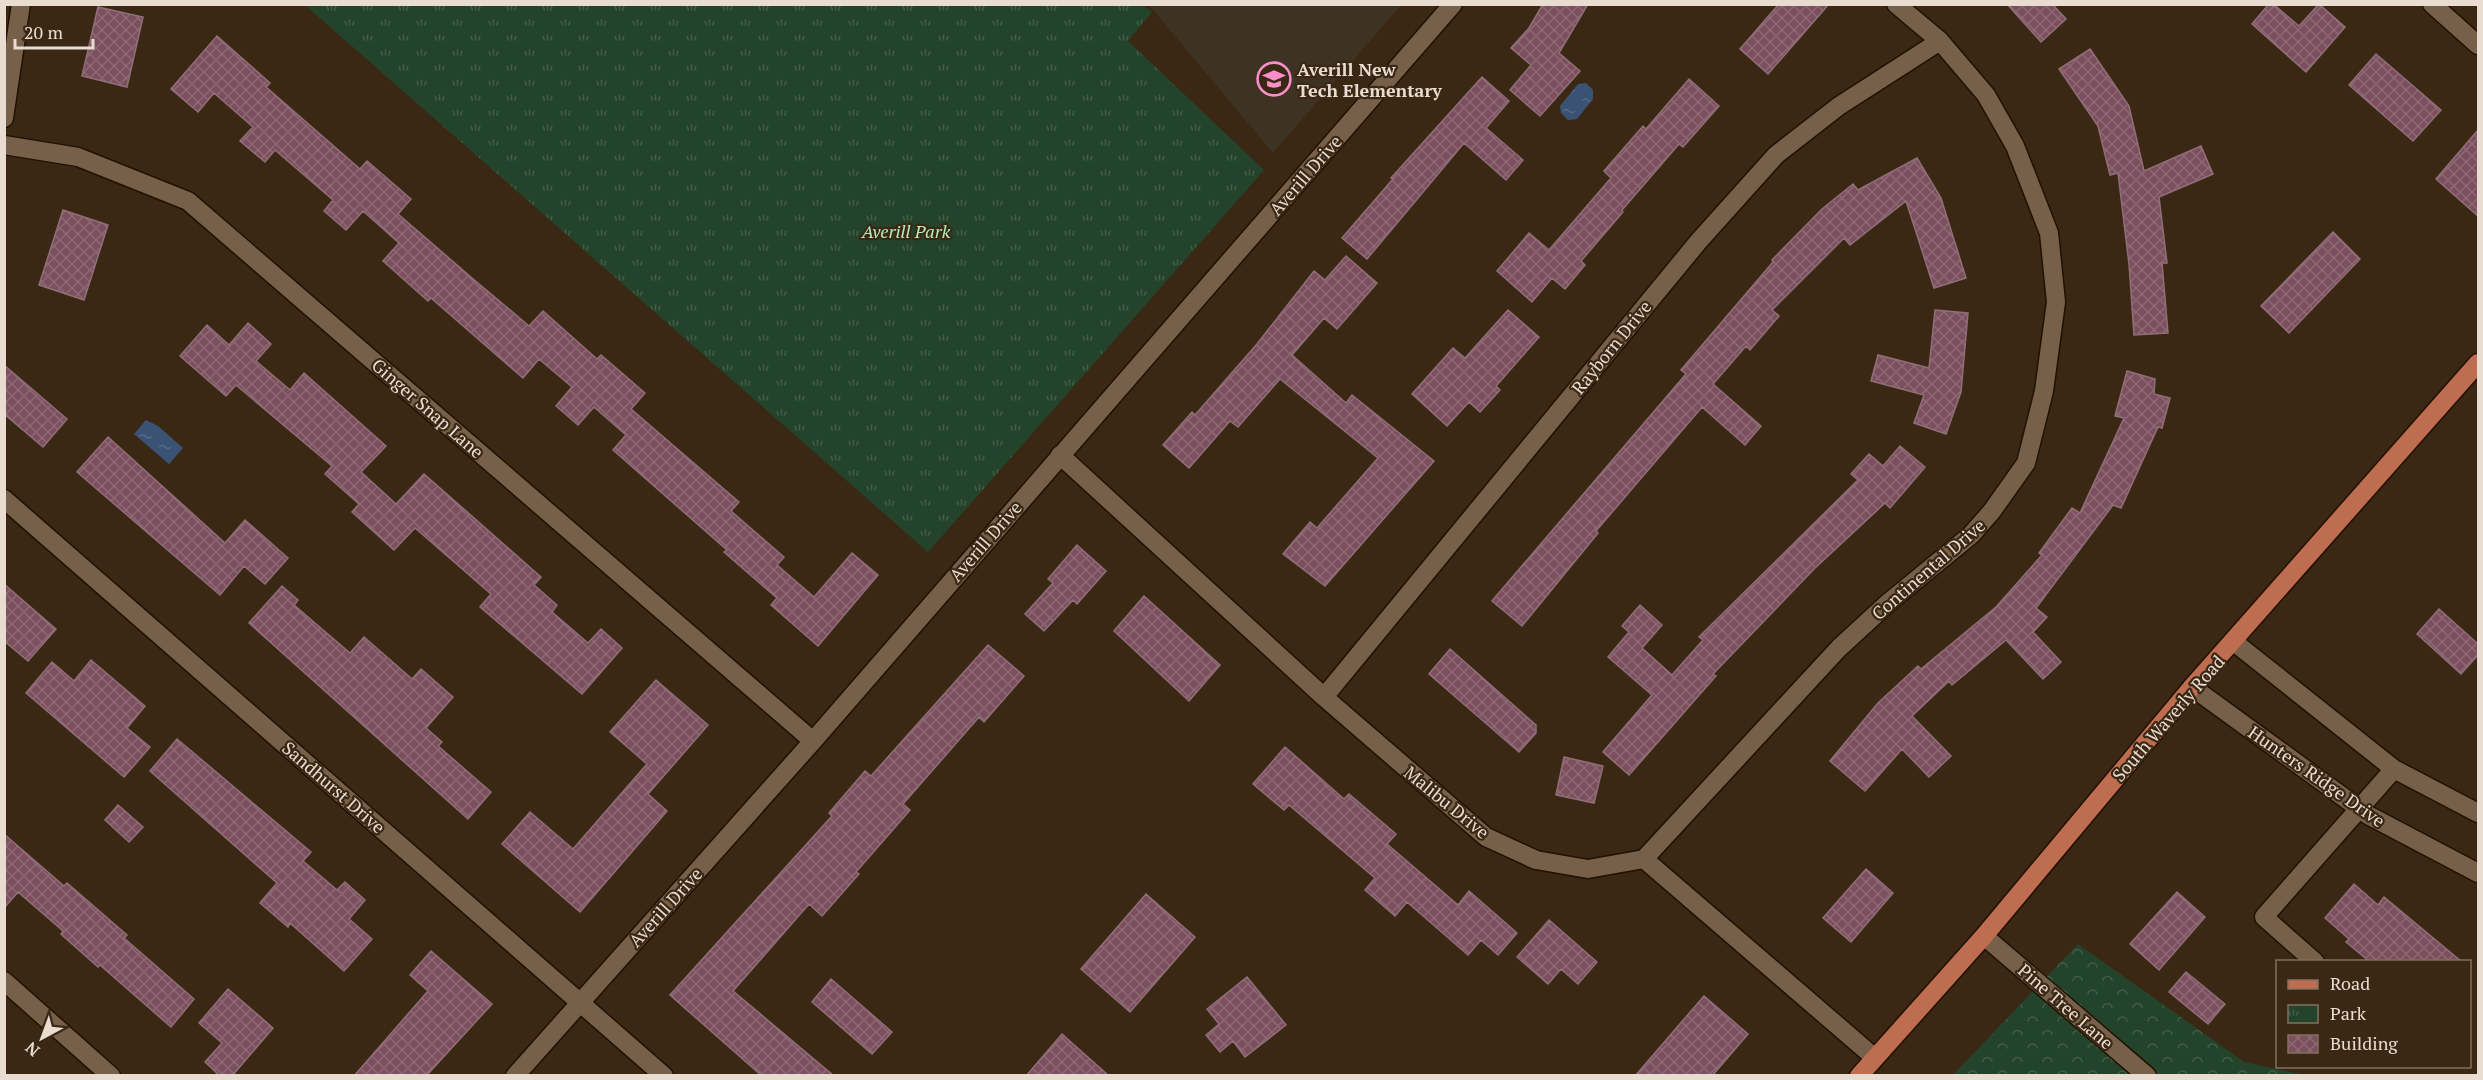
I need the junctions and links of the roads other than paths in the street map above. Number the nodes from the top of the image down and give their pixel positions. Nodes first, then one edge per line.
1 (21, 4) edge
2 (1453, 4) edge
3 (1896, 4) edge
4 (2432, 4) edge
5 (1940, 41) junction
6 (2478, 45) edge
7 (4, 118) edge
8 (4, 146) edge
9 (2478, 363) edge
10 (1059, 455) junction
11 (4, 499) edge
12 (2234, 642) junction
13 (2192, 687) junction
14 (1323, 697) junction
15 (813, 741) junction
16 (2394, 769) junction
17 (2360, 810) junction
18 (2478, 813) edge
19 (1644, 859) junction
20 (2478, 873) edge
21 (1984, 936) junction
22 (2313, 960) edge
23 (4, 981) edge
24 (579, 1002) junction
25 (1875, 1058) junction
26 (111, 1076) edge
27 (515, 1076) edge
28 (664, 1076) edge
29 (1859, 1076) edge
30 (2147, 1076) edge

1 - 7 street
2 - 10 street, Averill Drive
3 - 5 street, Continental Drive
4 - 6 street
5 - 14 street, Rayborn Drive
5 - 19 street, Continental Drive
8 - 15 street, Ginger Snap Lane
9 - 12 main road, South Waverly Road
10 - 14 street, Malibu Drive
10 - 15 street, Averill Drive
11 - 24 street, Sandhurst Drive
12 - 13 main road, South Waverly Road
12 - 16 street
13 - 17 street, Hunters Ridge Drive
13 - 21 main road, South Waverly Road
14 - 19 street, Malibu Drive
15 - 24 street, Averill Drive
16 - 17 street
16 - 18 street
17 - 20 street, Hunters Ridge Drive
17 - 22 street
19 - 25 street
21 - 25 main road, South Waverly Road
21 - 30 street, Pine Tree Lane
23 - 26 street
24 - 27 street, Averill Drive
24 - 28 street, Sandhurst Drive
25 - 29 main road, South Waverly Road

